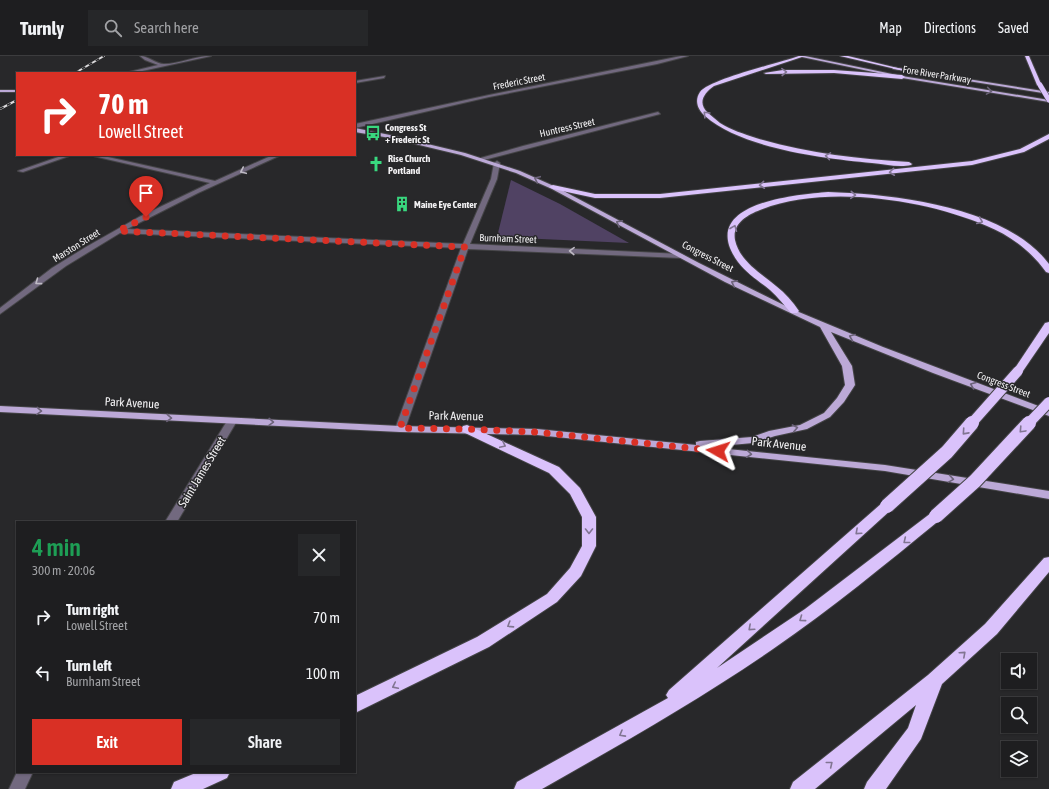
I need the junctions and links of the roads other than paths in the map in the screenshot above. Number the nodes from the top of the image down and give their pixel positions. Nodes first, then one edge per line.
1 (142, 56) edge
2 (209, 56) edge
3 (686, 56) edge
4 (801, 56) edge
5 (820, 56) edge
6 (842, 56) edge
7 (1027, 56) edge
8 (161, 65) junction
9 (904, 70) junction
10 (131, 72) edge
11 (745, 75) junction
12 (384, 77) dead end
13 (902, 77) junction
14 (356, 82) edge
15 (0, 91) edge
16 (16, 91) edge
17 (1049, 93) edge
18 (1049, 100) edge
19 (658, 113) dead end
20 (356, 126) edge
21 (356, 130) edge
22 (1049, 136) edge
23 (66, 156) edge
24 (96, 156) edge
25 (276, 156) edge
26 (480, 159) junction
27 (497, 163) junction
28 (972, 163) junction
29 (21, 171) dead end
30 (217, 183) junction
31 (553, 187) junction
32 (118, 231) junction
33 (465, 247) junction
34 (680, 256) junction
35 (1049, 270) edge
36 (794, 311) junction
37 (0, 312) edge
38 (1049, 324) edge
39 (823, 325) junction
40 (1049, 402) edge
41 (0, 409) edge
42 (1049, 413) edge
43 (232, 421) junction
44 (400, 428) junction
45 (467, 429) junction
46 (674, 446) junction
47 (1049, 495) edge
48 (172, 521) edge
49 (1049, 562) edge
50 (934, 680) junction
51 (356, 705) edge
52 (648, 719) junction
53 (24, 773) edge
54 (218, 773) edge
55 (16, 789) edge
56 (181, 789) edge
57 (524, 789) edge
58 (800, 789) edge
59 (874, 789) edge

1 - 8 street
2 - 8 street
3 - 20 street, Frederic Street
4 - 11 highway
4 - 13 main road, Fore River Parkway
5 - 9 main road, Fore River Parkway
6 - 9 highway
7 - 18 highway, bridge
8 - 10 street
9 - 17 main road, Fore River Parkway
11 -> 13 highway
28 -> 11 highway
12 - 14 street
13 -> 18 main road, Fore River Parkway
15 - 16 main road
19 - 26 street, Huntress Street
21 - 26 main road, Congress Street
22 - 28 highway
23 - 29 street
24 - 30 street
25 -> 30 street, Marston Street
26 - 27 main road, Congress Street
31 -> 27 main road, Congress Street
27 - 33 street
28 -> 31 highway
30 - 32 street, Marston Street
34 -> 31 main road, Congress Street
32 - 33 street, Burnham Street
32 -> 37 street, Marston Street
34 -> 33 street, Burnham Street
33 - 44 street
36 -> 34 main road, Congress Street
36 -> 35 highway
36 - 39 main road, Congress Street
38 -> 52 highway, bridge
42 -> 39 main road, Congress Street
46 -> 39 main road
40 -> 52 highway, bridge
41 -> 43 main road, Park Avenue
43 -> 44 main road, Park Avenue
43 - 48 street, Saint James Street
44 - 45 main road, Park Avenue
45 - 46 main road, Park Avenue
45 -> 51 highway
46 -> 47 main road, Park Avenue
50 -> 49 highway
58 -> 50 highway
50 - 59 highway
52 -> 57 highway
53 - 55 street
54 - 56 highway

